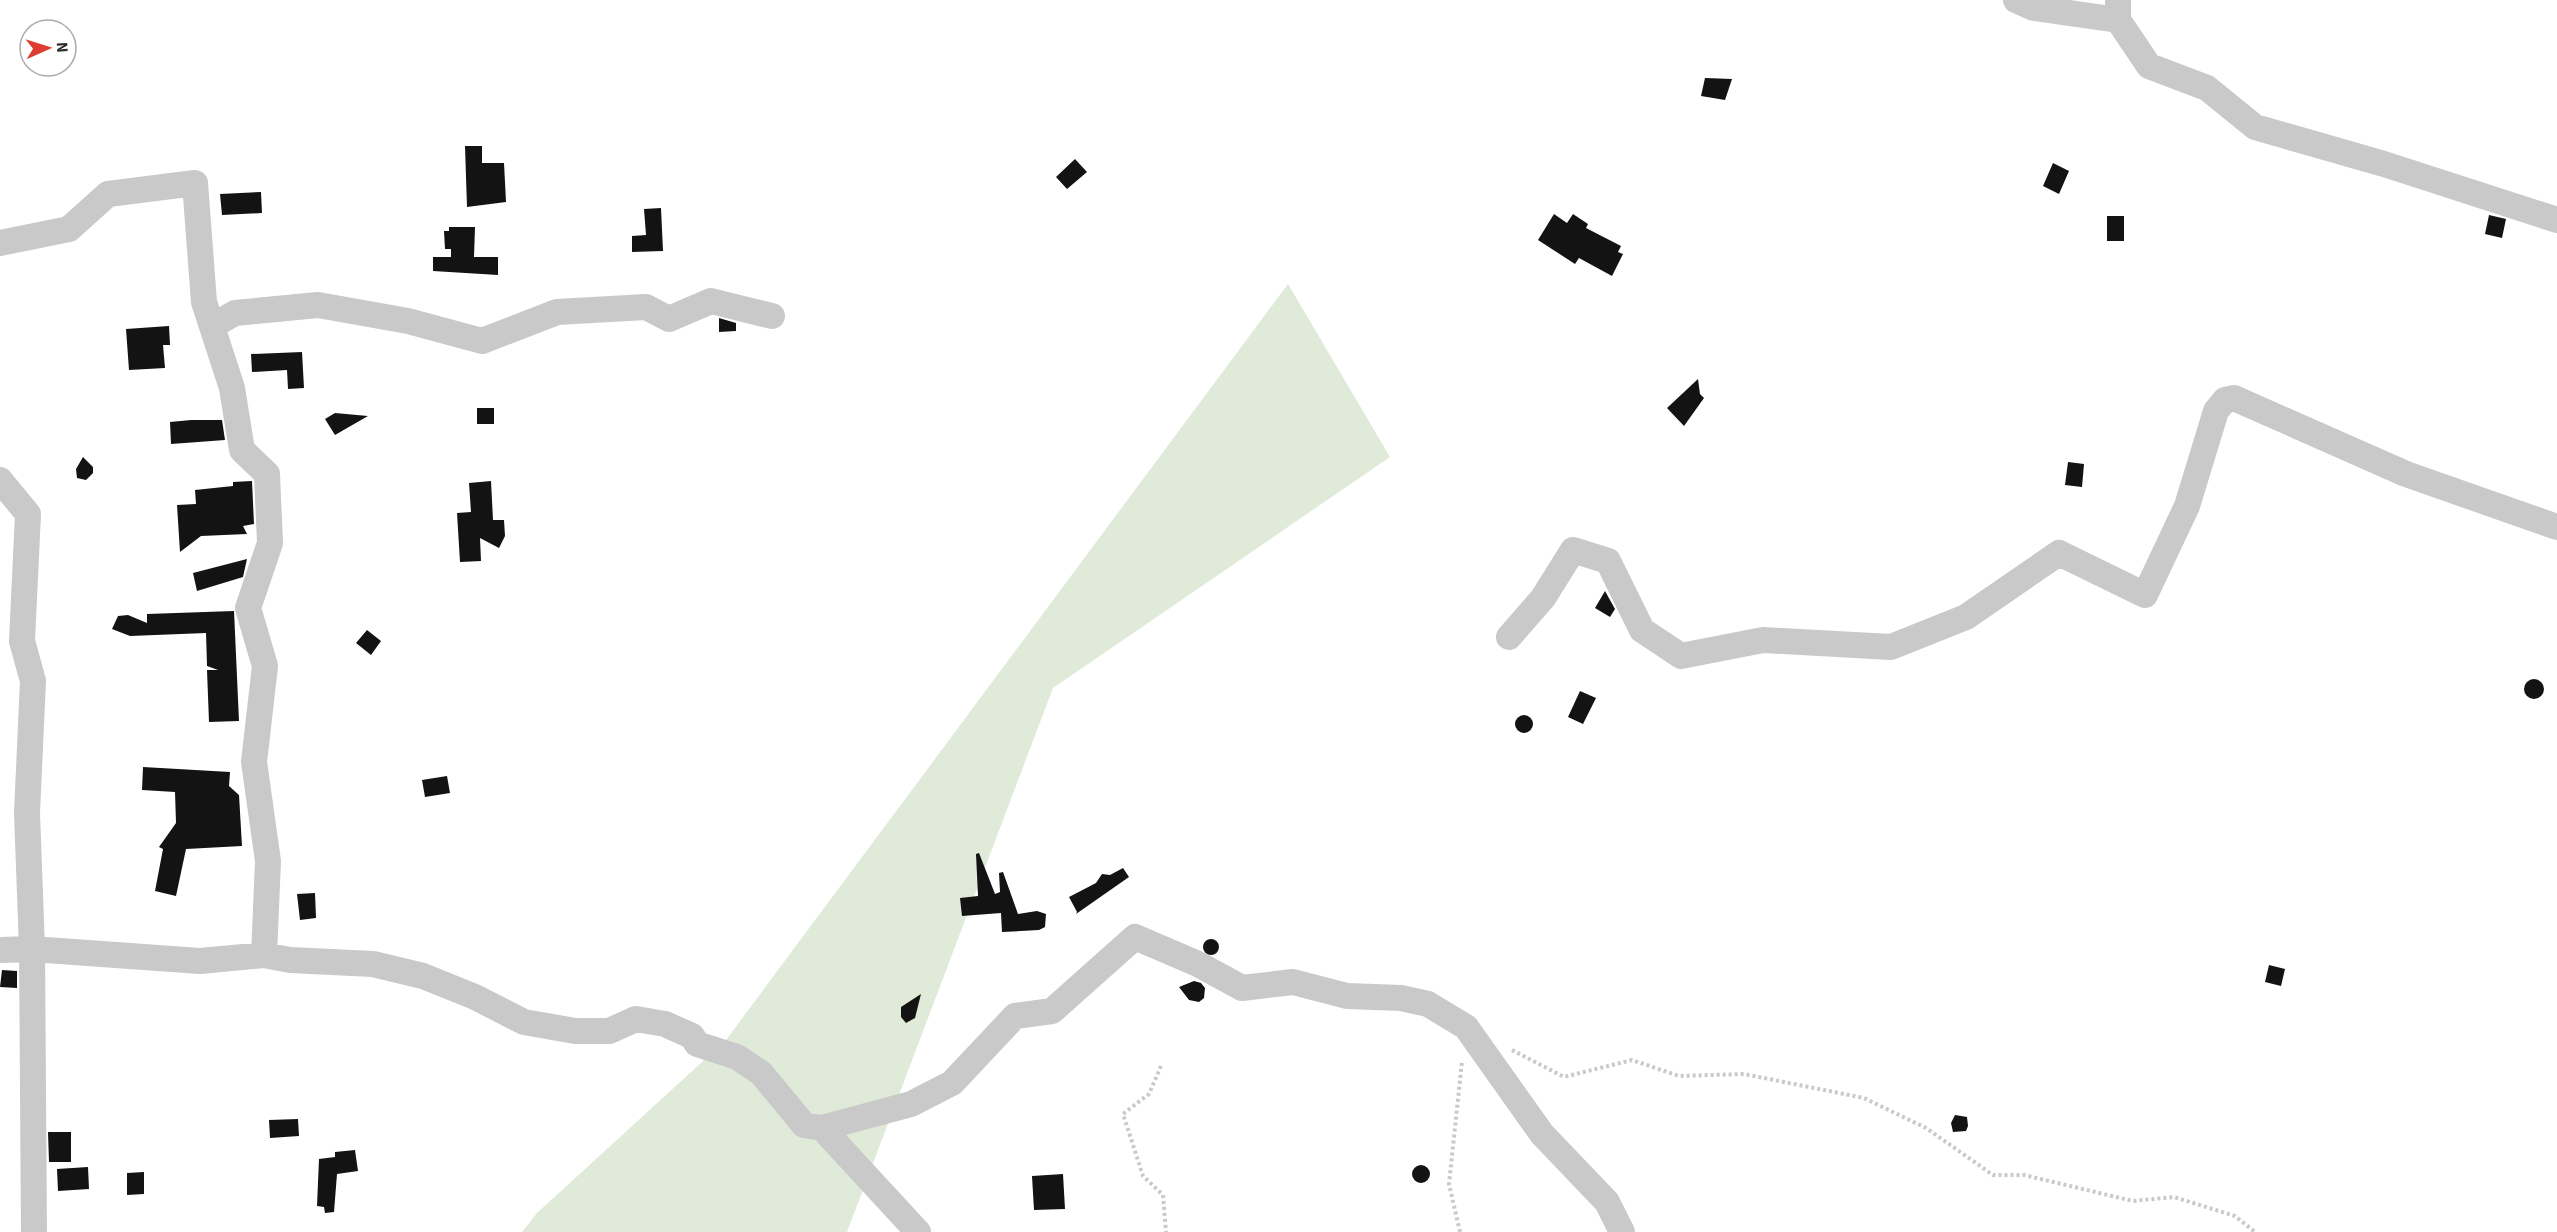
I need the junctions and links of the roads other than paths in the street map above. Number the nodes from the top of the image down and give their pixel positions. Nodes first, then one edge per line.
1 (2016, 0) edge
2 (2118, 10) edge
3 (2557, 220) edge
4 (0, 243) edge
5 (772, 316) dead end
6 (212, 326) junction
7 (0, 480) edge
8 (2557, 527) edge
9 (1509, 637) dead end
10 (32, 949) junction
11 (0, 950) edge
12 (264, 955) junction
13 (822, 1128) junction
14 (34, 1232) edge
15 (918, 1232) edge
16 (1622, 1232) edge

1 - 2 street
2 - 3 street
4 - 6 street
5 - 6 street
6 - 12 street
7 - 10 street
8 - 9 street
10 - 11 street
10 - 12 street
10 - 14 street
12 - 13 street
13 - 15 street
13 - 16 street

